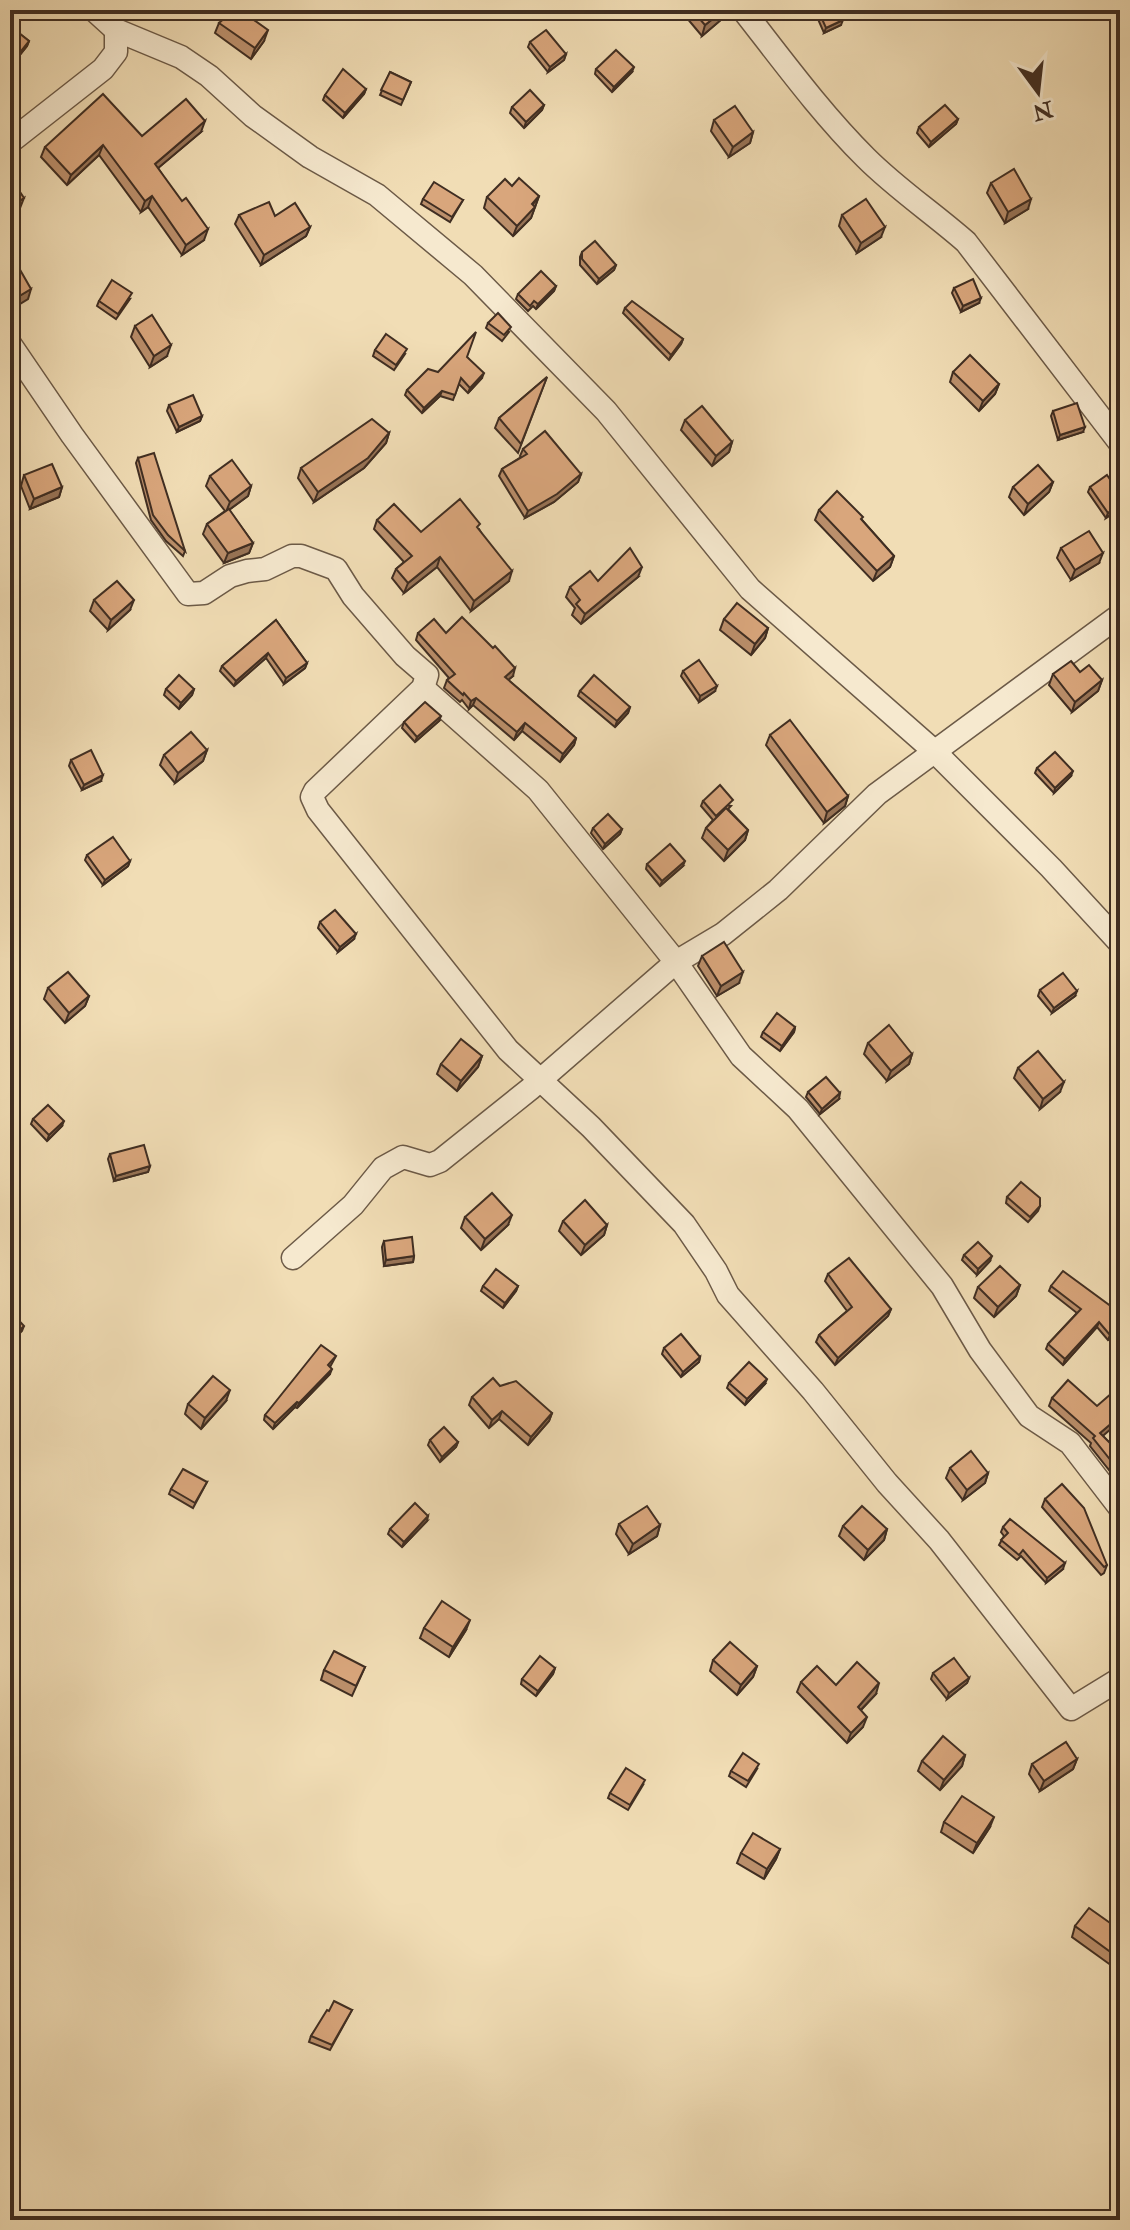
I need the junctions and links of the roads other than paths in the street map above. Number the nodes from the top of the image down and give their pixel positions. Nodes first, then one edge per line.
1 (94, 10) edge
2 (743, 10) edge
3 (116, 30) junction
4 (10, 142) edge
5 (10, 344) edge
6 (1120, 443) edge
7 (1120, 615) edge
8 (423, 688) junction
9 (934, 751) junction
10 (1120, 943) edge
11 (676, 962) junction
12 (540, 1078) junction
13 (293, 1258) dead end
14 (1116, 1495) edge
15 (1120, 1679) edge

1 - 3 street
2 - 6 street
3 - 4 street
3 - 9 street
5 - 8 street
7 - 9 street
8 - 11 street
8 - 12 street
9 - 10 street
9 - 11 street
11 - 12 street
11 - 14 street
12 - 13 street
12 - 15 street

